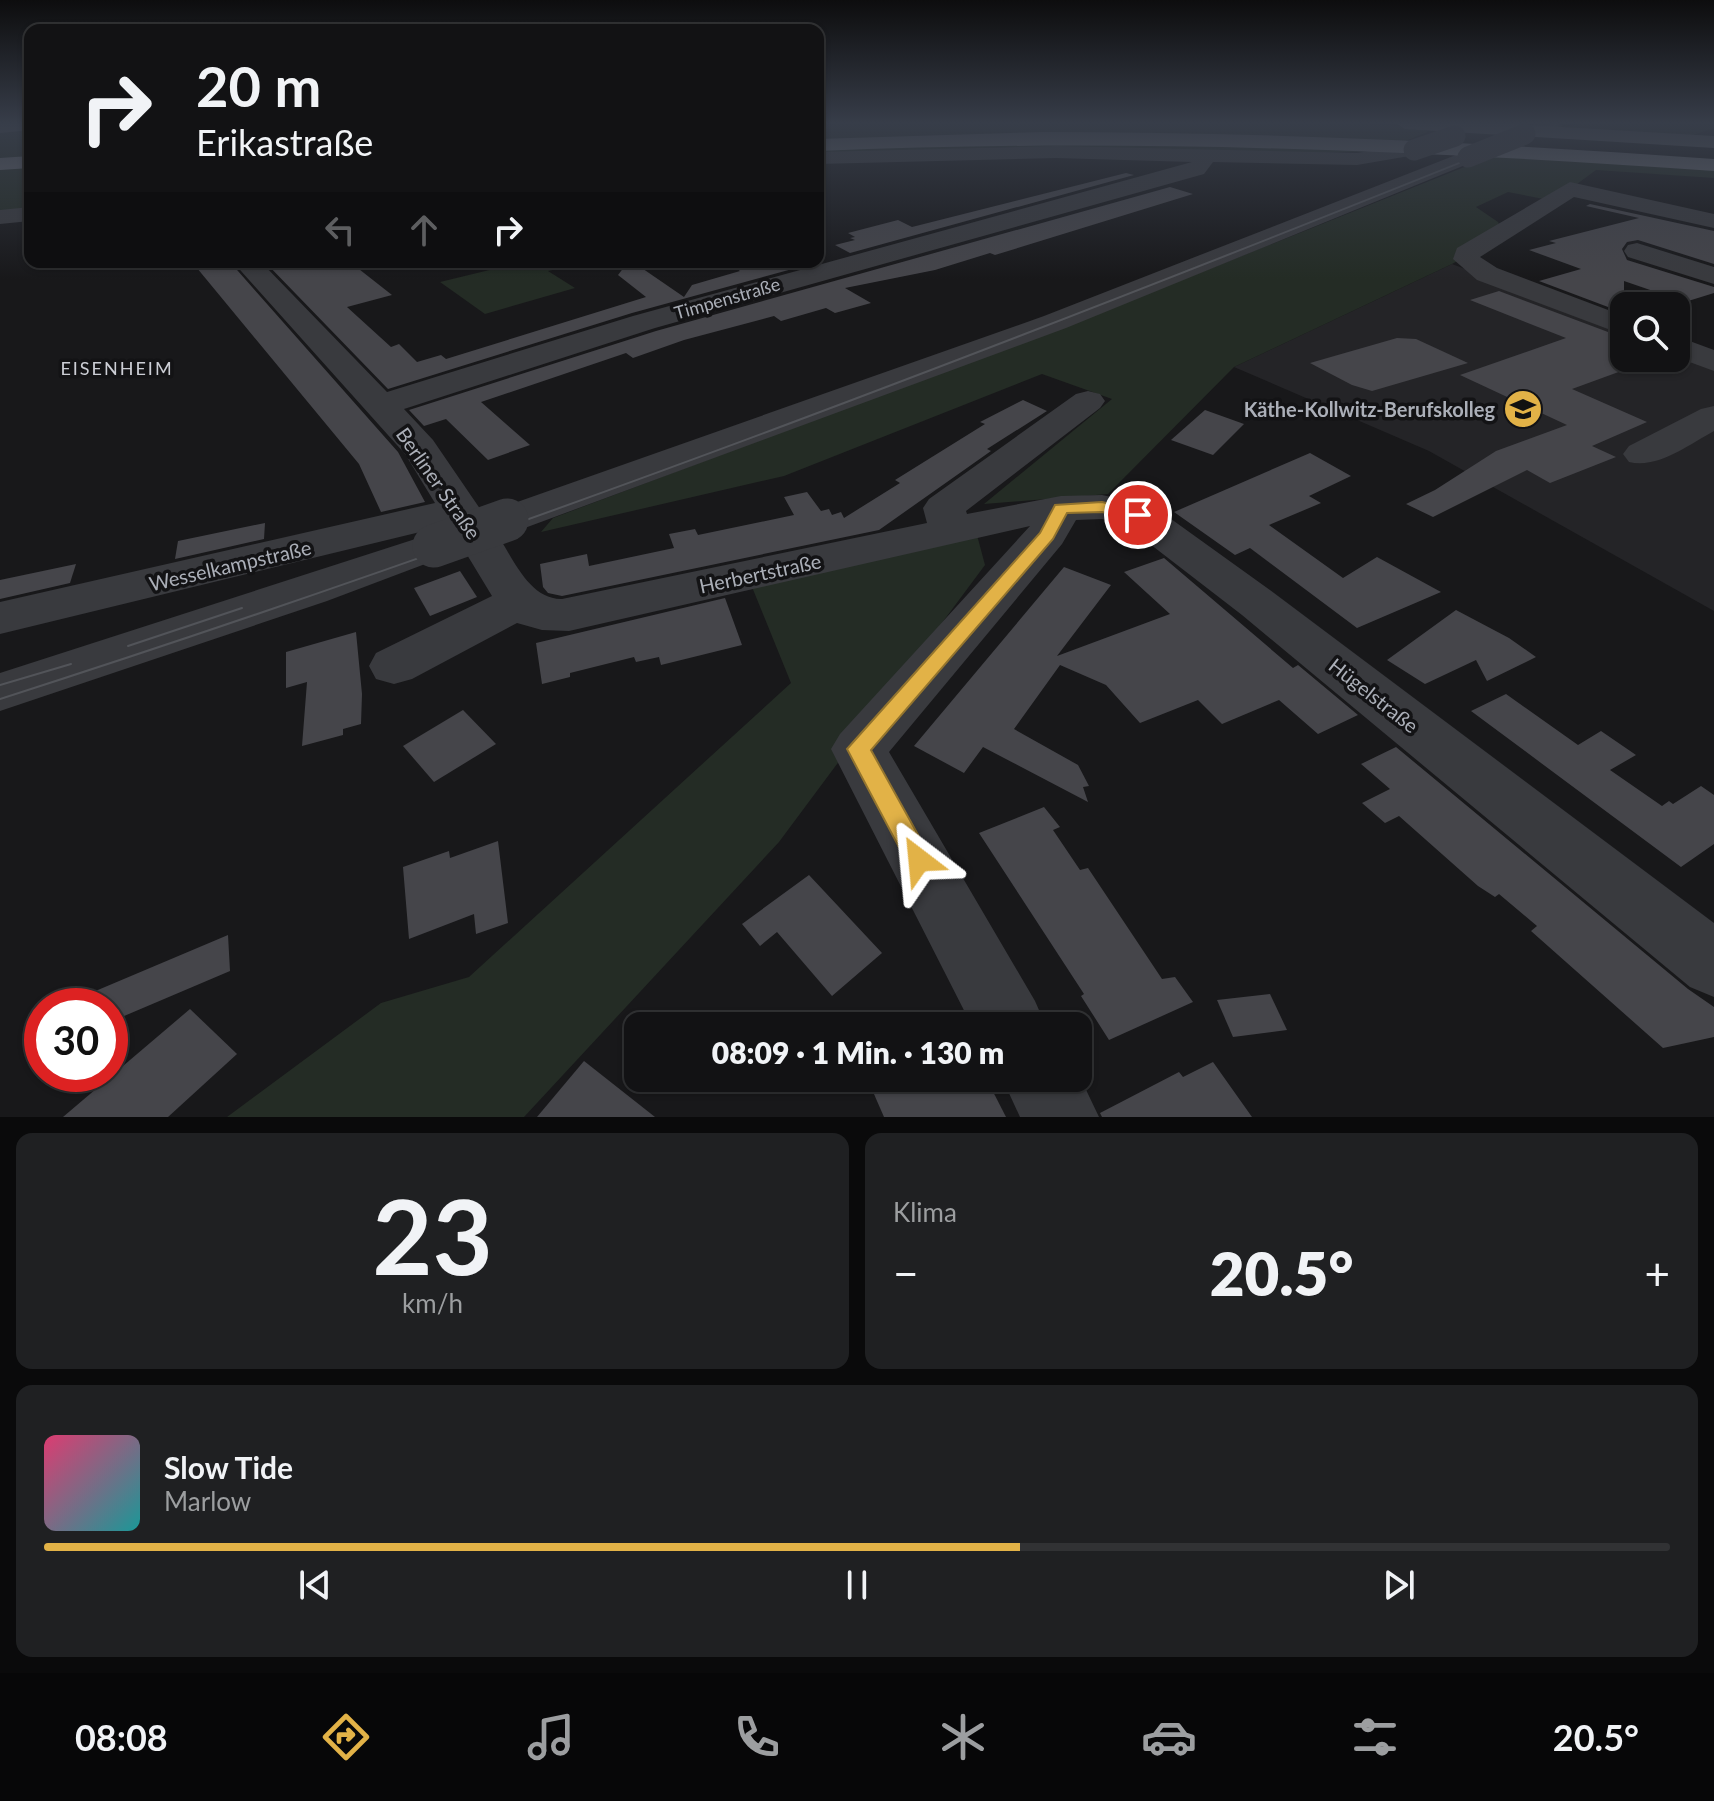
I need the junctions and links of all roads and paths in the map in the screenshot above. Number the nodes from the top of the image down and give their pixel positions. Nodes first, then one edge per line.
1 (1172, 175) edge
2 (1375, 175) edge
3 (24, 215) edge
4 (2, 219) edge
5 (1714, 221) edge
6 (1637, 251) dead end
7 (824, 262) edge
8 (252, 268) edge
9 (798, 269) edge
10 (1714, 276) edge
11 (1610, 321) edge
12 (1690, 352) edge
13 (1714, 361) edge
14 (1088, 401) dead end
15 (382, 405) junction
16 (1714, 417) edge
17 (1642, 454) dead end
18 (1061, 508) junction
19 (1003, 519) joint
20 (447, 528) junction
21 (951, 531) junction
22 (519, 602) junction
23 (0, 618) edge
24 (394, 666) dead end
25 (0, 692) edge
26 (1714, 964) edge
27 (1002, 1012) edge
28 (1047, 1092) edge
29 (1061, 1117) edge

1 - 7 street, Timpenstraße
2 - 20 street, bridge
3 - 4 street
5 - 11 street
6 - 10 street
8 - 15 street, Berliner Straße
9 - 15 street, Timpenstraße
12 - 13 street
14 - 21 street
15 - 20 street, Berliner Straße
16 - 17 street
18 - 19 street, Hügelstraße
18 - 26 street, Hügelstraße
18 - 27 street
19 - 21 street, Herbertstraße
20 - 22 street, Berliner Straße
20 - 23 street, Wesselkampstraße
20 - 25 street
21 - 22 street, Herbertstraße
22 - 24 street
28 - 29 street

